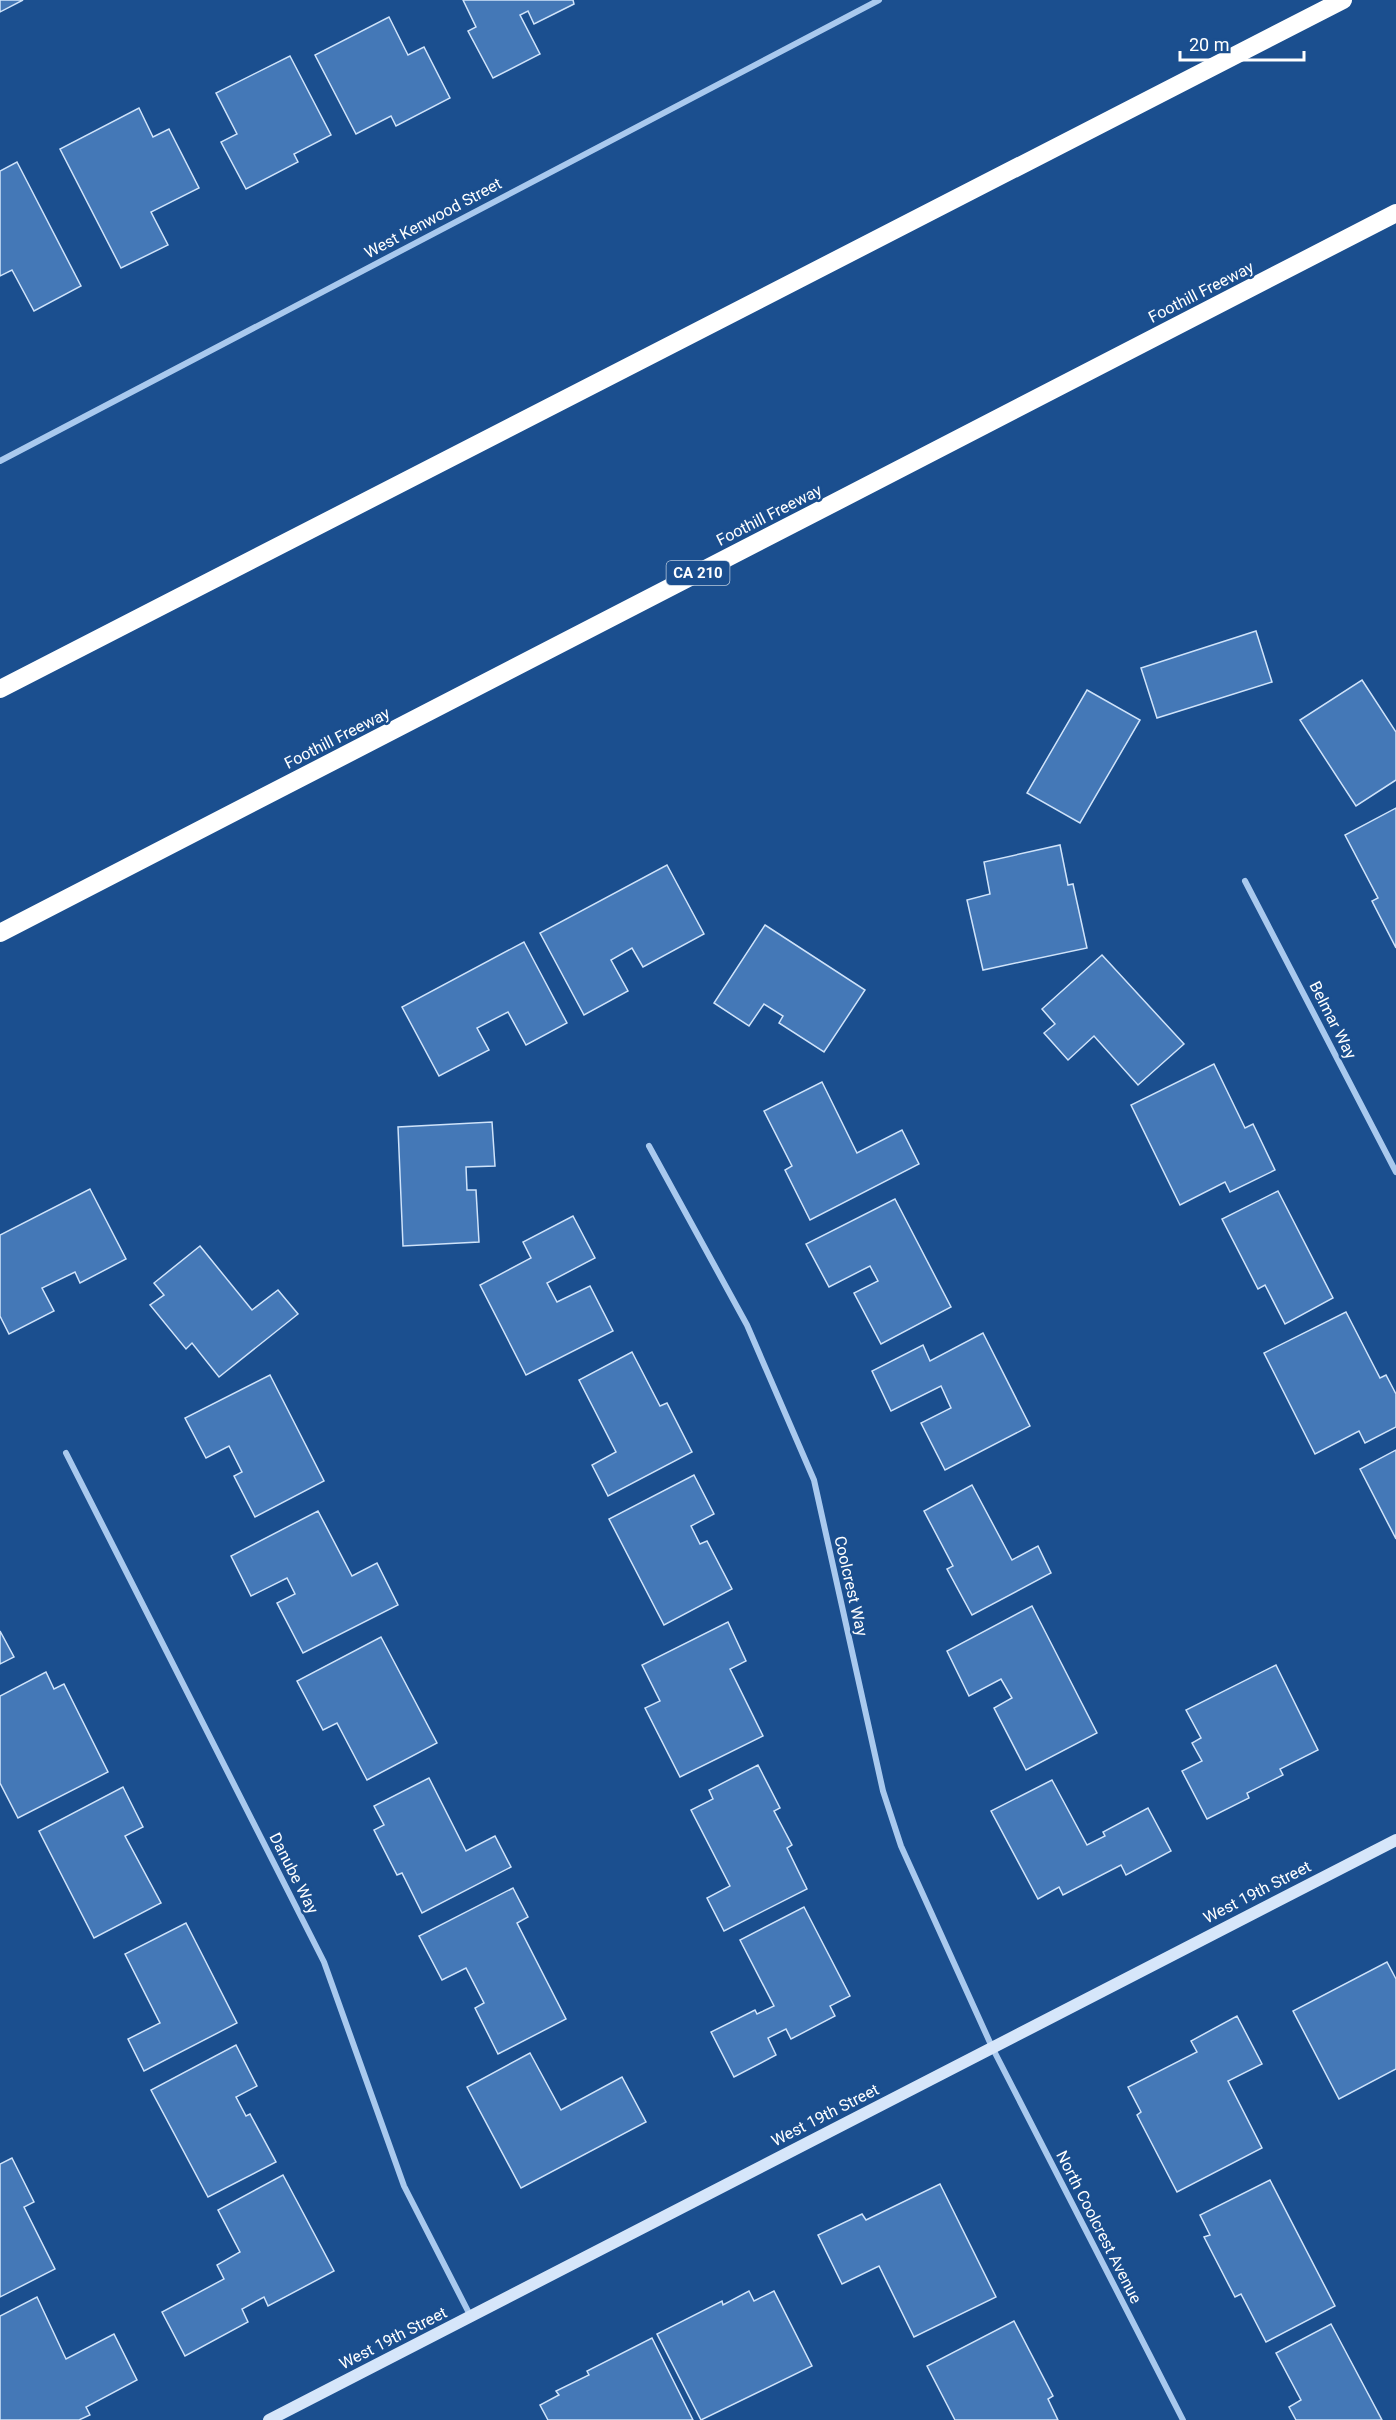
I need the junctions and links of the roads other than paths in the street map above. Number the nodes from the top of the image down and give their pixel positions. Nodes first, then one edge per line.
1 (879, 0) edge
2 (1343, 0) edge
3 (1396, 213) edge
4 (0, 461) edge
5 (0, 689) edge
6 (1245, 881) dead end
7 (0, 933) edge
8 (649, 1146) dead end
9 (1396, 1172) edge
10 (66, 1453) dead end
11 (1396, 1840) edge
12 (992, 2047) junction
13 (471, 2317) junction
14 (269, 2420) edge
15 (1183, 2420) edge

1 - 4 street, West Kenwood Street
2 - 5 highway
3 - 7 highway, Foothill Freeway / CA 210
6 - 9 street, Belmar Way
8 - 12 street, Coolcrest Way
10 - 13 street, Danube Way
11 - 12 main road, West 19th Street
12 - 13 main road, West 19th Street
12 - 15 street, North Coolcrest Avenue
13 - 14 main road, West 19th Street

